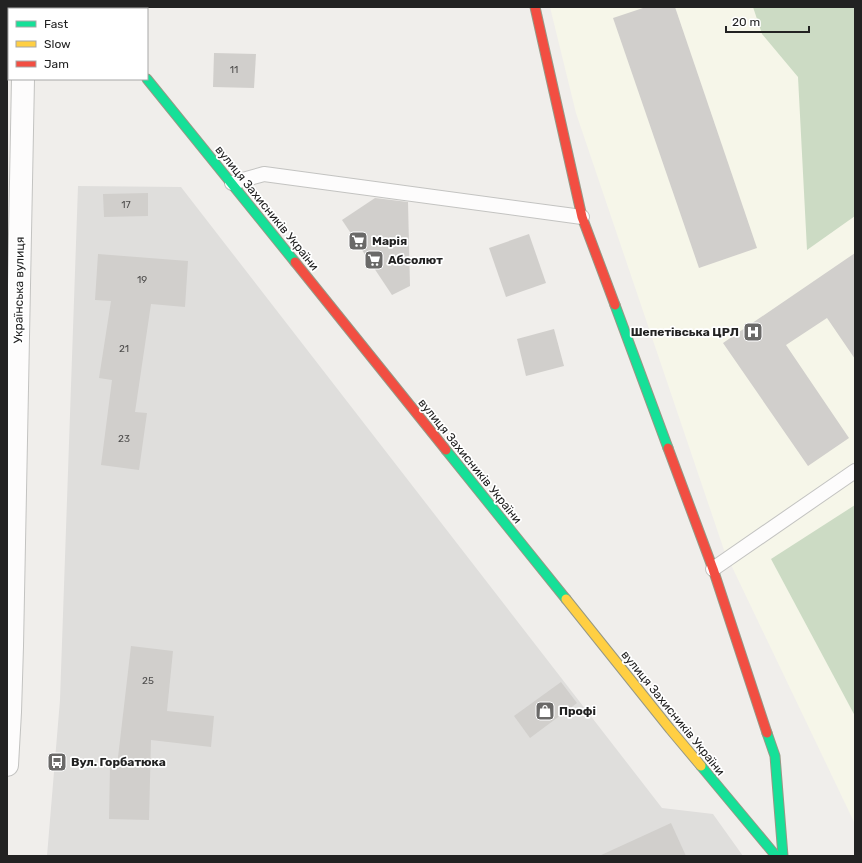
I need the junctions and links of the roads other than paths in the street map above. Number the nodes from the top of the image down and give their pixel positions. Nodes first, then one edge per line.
1 (535, 7) edge
2 (23, 80) edge
3 (148, 80) edge
4 (232, 183) junction
5 (582, 217) junction
6 (855, 471) edge
7 (714, 569) junction
8 (8, 712) edge
9 (7, 765) edge
10 (776, 856) edge
11 (783, 856) edge

1 - 5 main road
2 - 8 street, Українська вулиця
3 - 4 main road, вулиця Захисників України
4 - 5 lane
4 - 10 main road, вулиця Захисників України
5 - 7 main road
6 - 7 lane
7 - 11 main road
8 - 9 street, Українська вулиця

